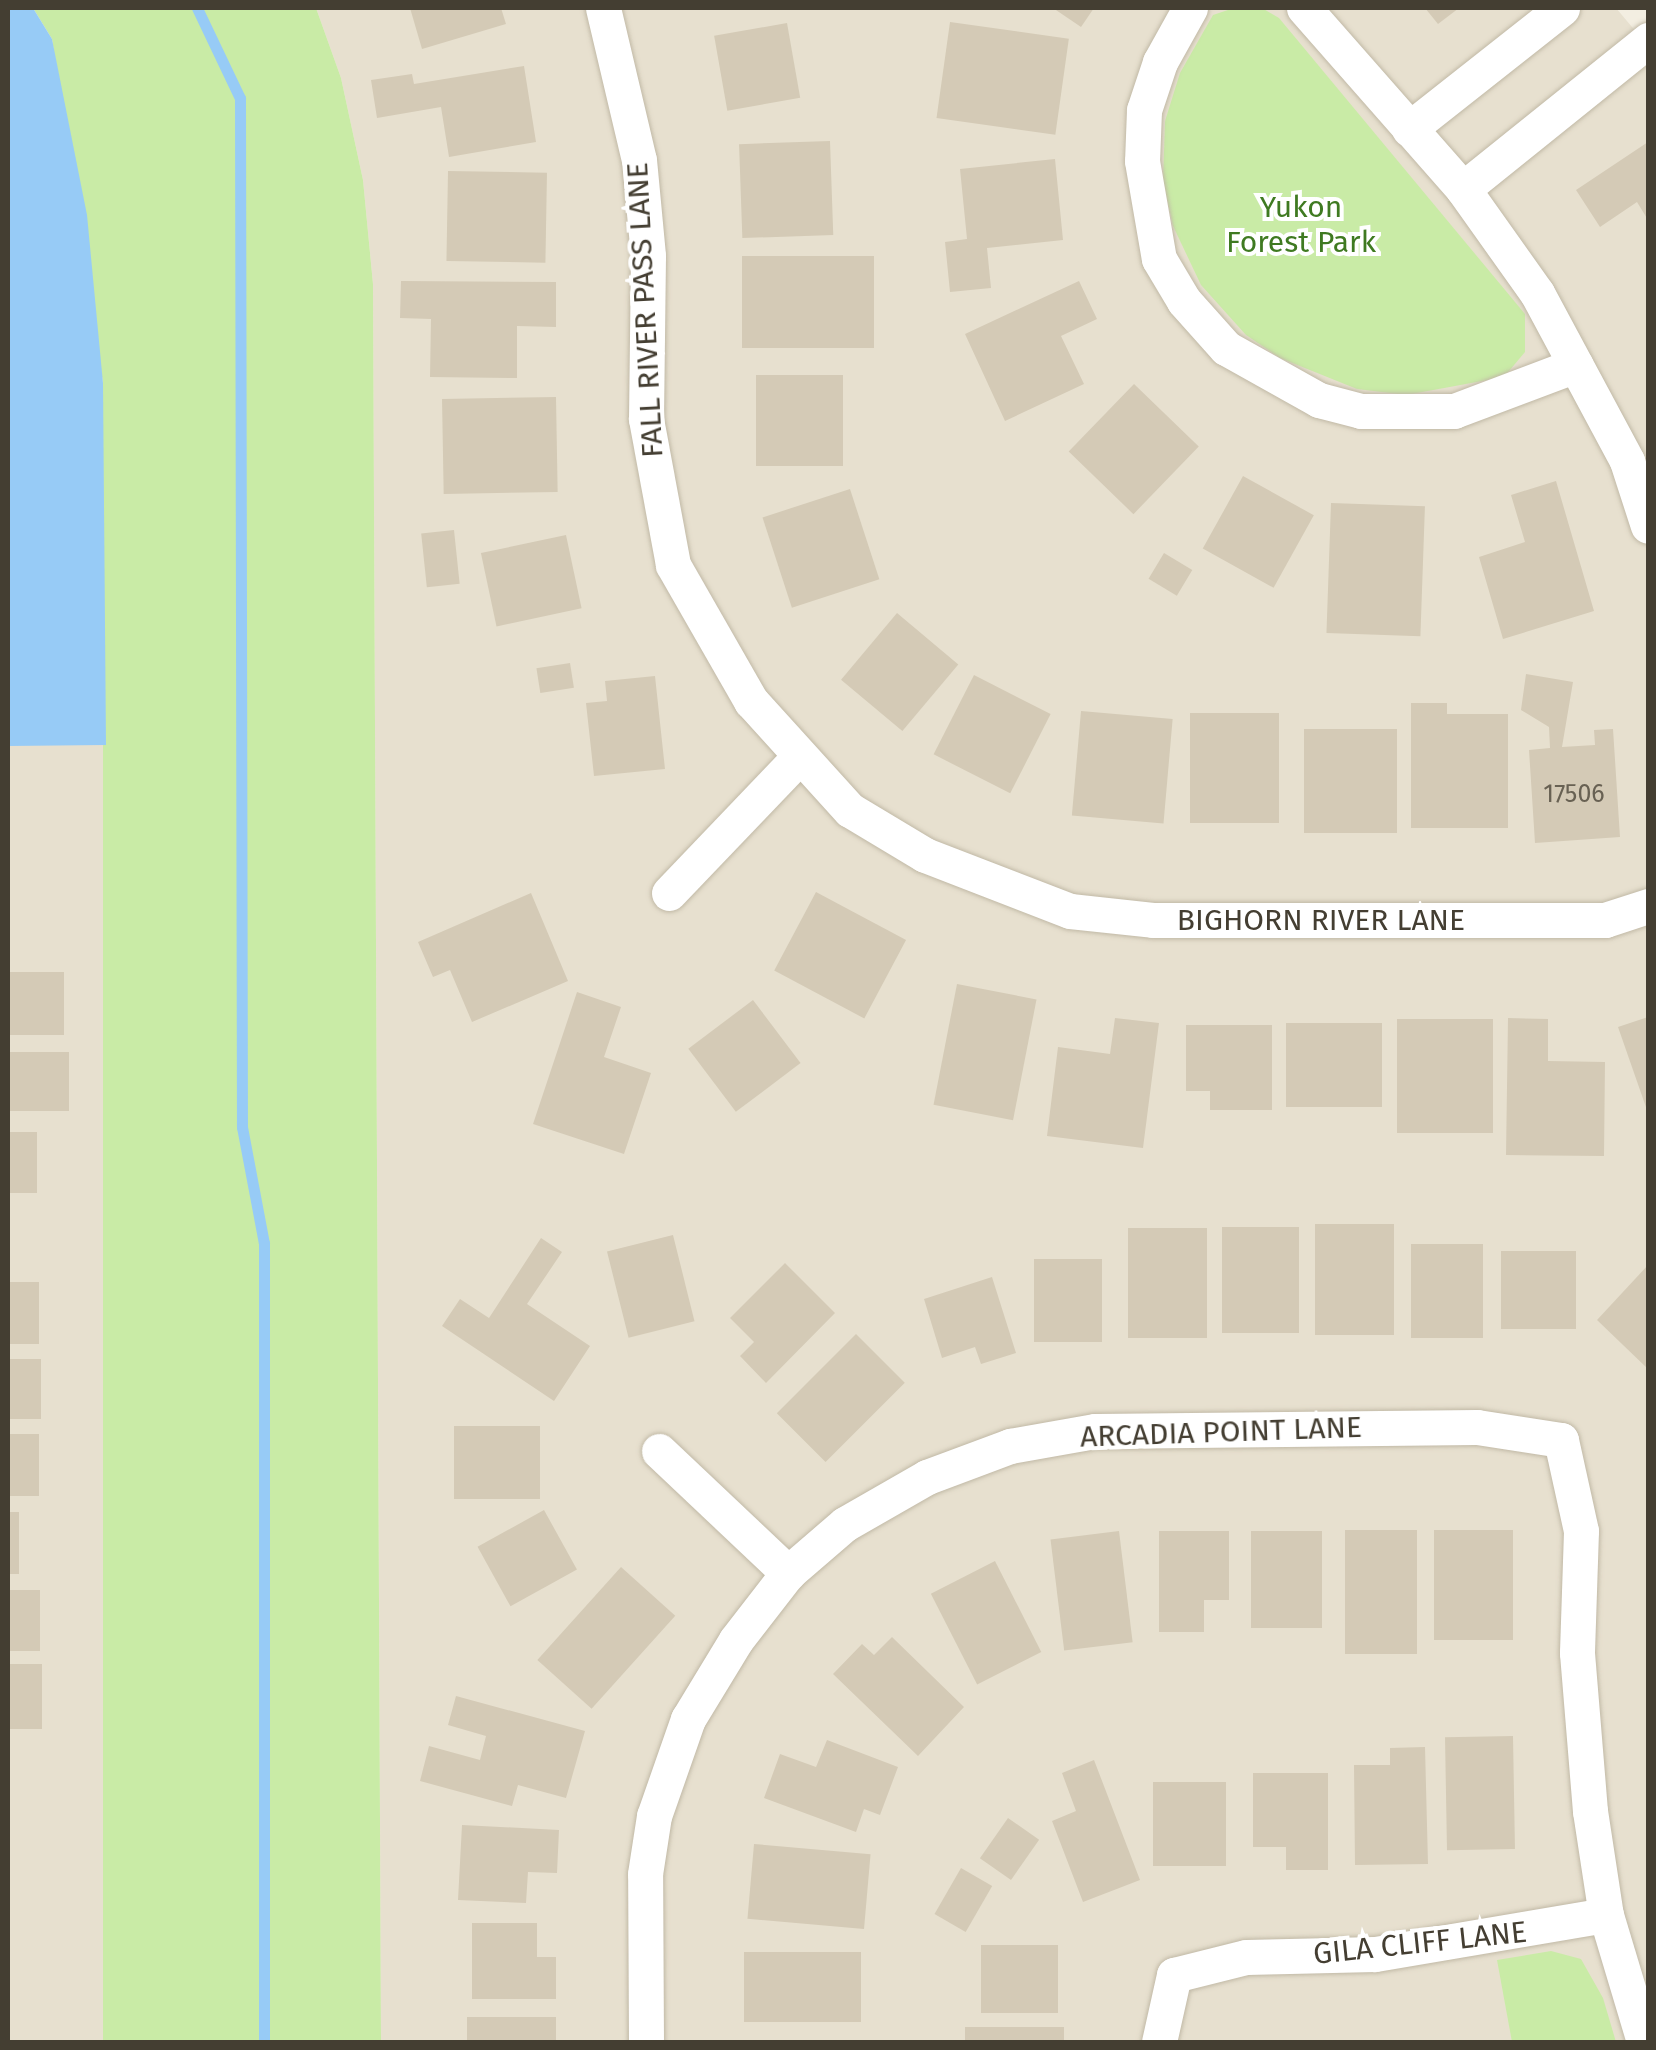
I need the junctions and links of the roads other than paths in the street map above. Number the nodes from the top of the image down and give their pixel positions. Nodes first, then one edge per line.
1 (603, 8) edge
2 (1190, 8) edge
3 (1304, 8) edge
4 (1562, 8) edge
5 (1648, 40) edge
6 (1409, 129) junction
7 (1463, 189) junction
8 (1576, 364) junction
9 (1648, 526) edge
10 (798, 758) junction
11 (996, 888) joint
12 (669, 893) dead end
13 (1648, 906) edge
14 (659, 1450) dead end
15 (788, 1573) junction
16 (1606, 1915) junction
17 (646, 2042) edge
18 (1159, 2042) edge
19 (1644, 2042) edge

1 - 10 street, FALL RIVER PASS LANE
2 - 8 street
3 - 6 street
4 - 6 street
5 - 7 street
6 - 7 street
7 - 8 street
8 - 9 street
10 - 11 street, FALL RIVER PASS LANE
10 - 12 street
11 - 13 street, BIGHORN RIVER LANE
14 - 15 street
15 - 16 street, ARCADIA POINT LANE
15 - 17 street, ARCADIA POINT LANE
16 - 18 street, GILA CLIFF LANE
16 - 19 street

